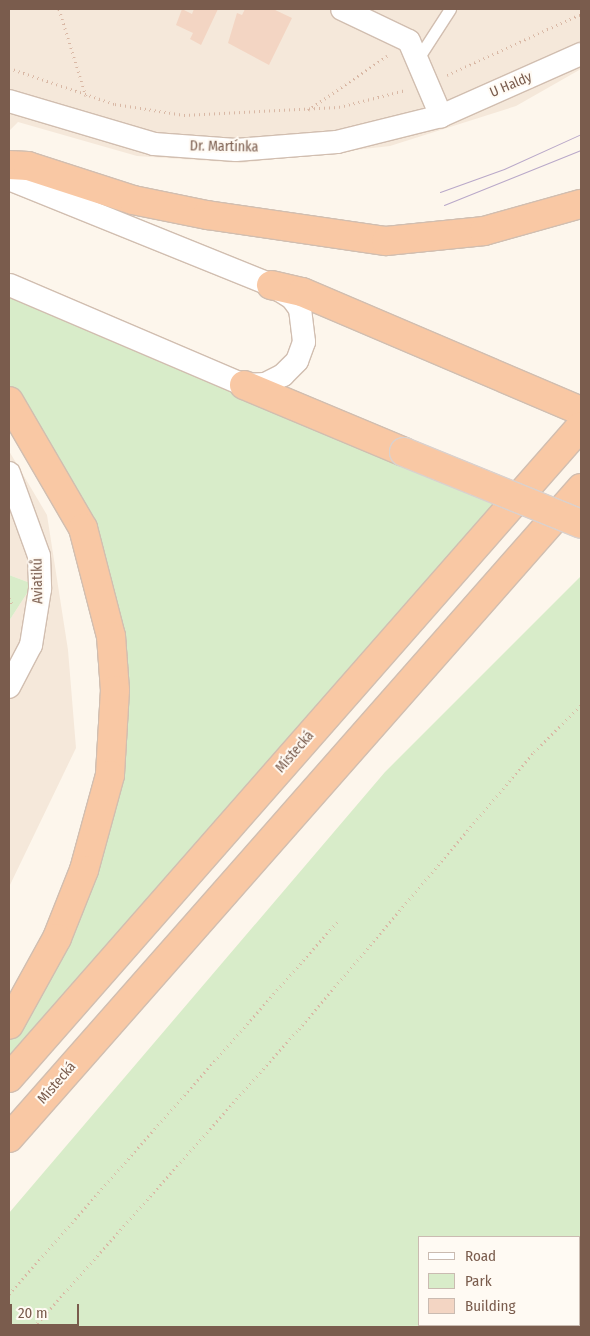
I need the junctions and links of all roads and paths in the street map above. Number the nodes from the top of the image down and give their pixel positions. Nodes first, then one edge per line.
1 (59, 9) edge
2 (342, 9) edge
3 (450, 9) edge
4 (581, 14) edge
5 (413, 50) junction
6 (581, 54) edge
7 (9, 68) edge
8 (427, 83) junction
9 (86, 96) junction
10 (9, 101) edge
11 (307, 110) junction
12 (441, 116) junction
13 (9, 165) edge
14 (9, 179) edge
15 (581, 204) edge
16 (9, 285) edge
17 (271, 285) junction
18 (244, 384) junction
19 (9, 400) edge
20 (581, 411) edge
21 (581, 426) edge
22 (9, 474) edge
23 (581, 488) edge
24 (581, 524) edge
25 (9, 687) edge
26 (581, 705) edge
27 (338, 920) dead end
28 (9, 1025) edge
29 (9, 1078) edge
30 (9, 1138) edge
31 (9, 1294) edge
32 (34, 1327) edge

1 - 9 path
2 - 5 street
3 - 5 lane
4 - 8 path
5 - 8 street
5 - 11 path
6 - 12 street, U Haldy
7 - 9 path
8 - 11 path
8 - 12 street
9 - 11 path
10 - 12 street, Dr. Martínka
13 - 15 highway
14 - 17 street
16 - 18 street
17 - 18 street
17 - 20 highway
18 - 24 highway, bridge
19 - 28 highway
21 - 29 highway, Místecká
22 - 25 street, Aviatiků
23 - 30 highway, Místecká
26 - 32 path
27 - 31 path

